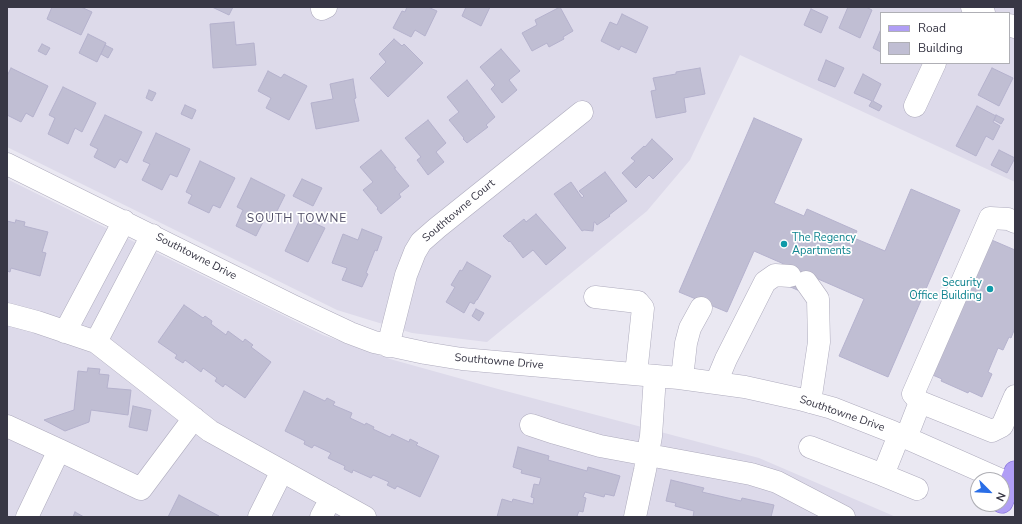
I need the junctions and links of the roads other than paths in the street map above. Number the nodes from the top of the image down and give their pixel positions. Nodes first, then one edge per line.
1 (972, 7) edge
2 (982, 12) edge
3 (935, 64) edge
4 (915, 106) dead end
5 (582, 112) dead end
6 (7, 164) edge
7 (124, 221) junction
8 (1015, 222) edge
9 (152, 235) junction
10 (595, 297) dead end
11 (701, 308) dead end
12 (7, 314) edge
13 (65, 332) junction
14 (96, 342) junction
15 (388, 346) junction
16 (645, 375) junction
17 (682, 378) junction
18 (716, 383) junction
19 (1015, 396) edge
20 (810, 402) junction
21 (920, 402) junction
22 (194, 418) junction
23 (531, 425) dead end
24 (8, 428) edge
25 (902, 436) junction
26 (810, 447) dead end
27 (60, 450) junction
28 (648, 454) junction
29 (282, 471) junction
30 (975, 472) edge
31 (883, 474) junction
32 (917, 488) dead end
33 (331, 498) junction
34 (27, 517) edge
35 (259, 517) edge
36 (321, 517) edge
37 (365, 517) edge
38 (635, 517) edge
39 (844, 517) edge

1 - 2 street
3 - 4 street
5 - 15 street, Southtowne Court
6 - 7 street, Southtowne Drive
7 - 9 street, Southtowne Drive
7 - 13 street
8 - 21 street
9 - 14 street
9 - 15 street, Southtowne Drive
10 - 16 street
11 - 17 street
12 - 13 street
13 - 14 street
14 - 22 street
15 - 16 street, Southtowne Drive
16 - 17 street, Southtowne Drive
16 - 28 street
17 - 18 street, Southtowne Drive
18 - 20 street, Southtowne Drive
18 - 20 street
19 - 21 street
20 - 25 street, Southtowne Drive
21 - 25 street
22 - 27 street
22 - 29 street
23 - 28 street
24 - 27 street
25 - 30 street, Southtowne Drive
25 - 31 street
26 - 31 street
27 - 34 street
28 - 38 street
28 - 39 street
29 - 33 street
29 - 35 street
31 - 32 street
33 - 36 street
33 - 37 street

